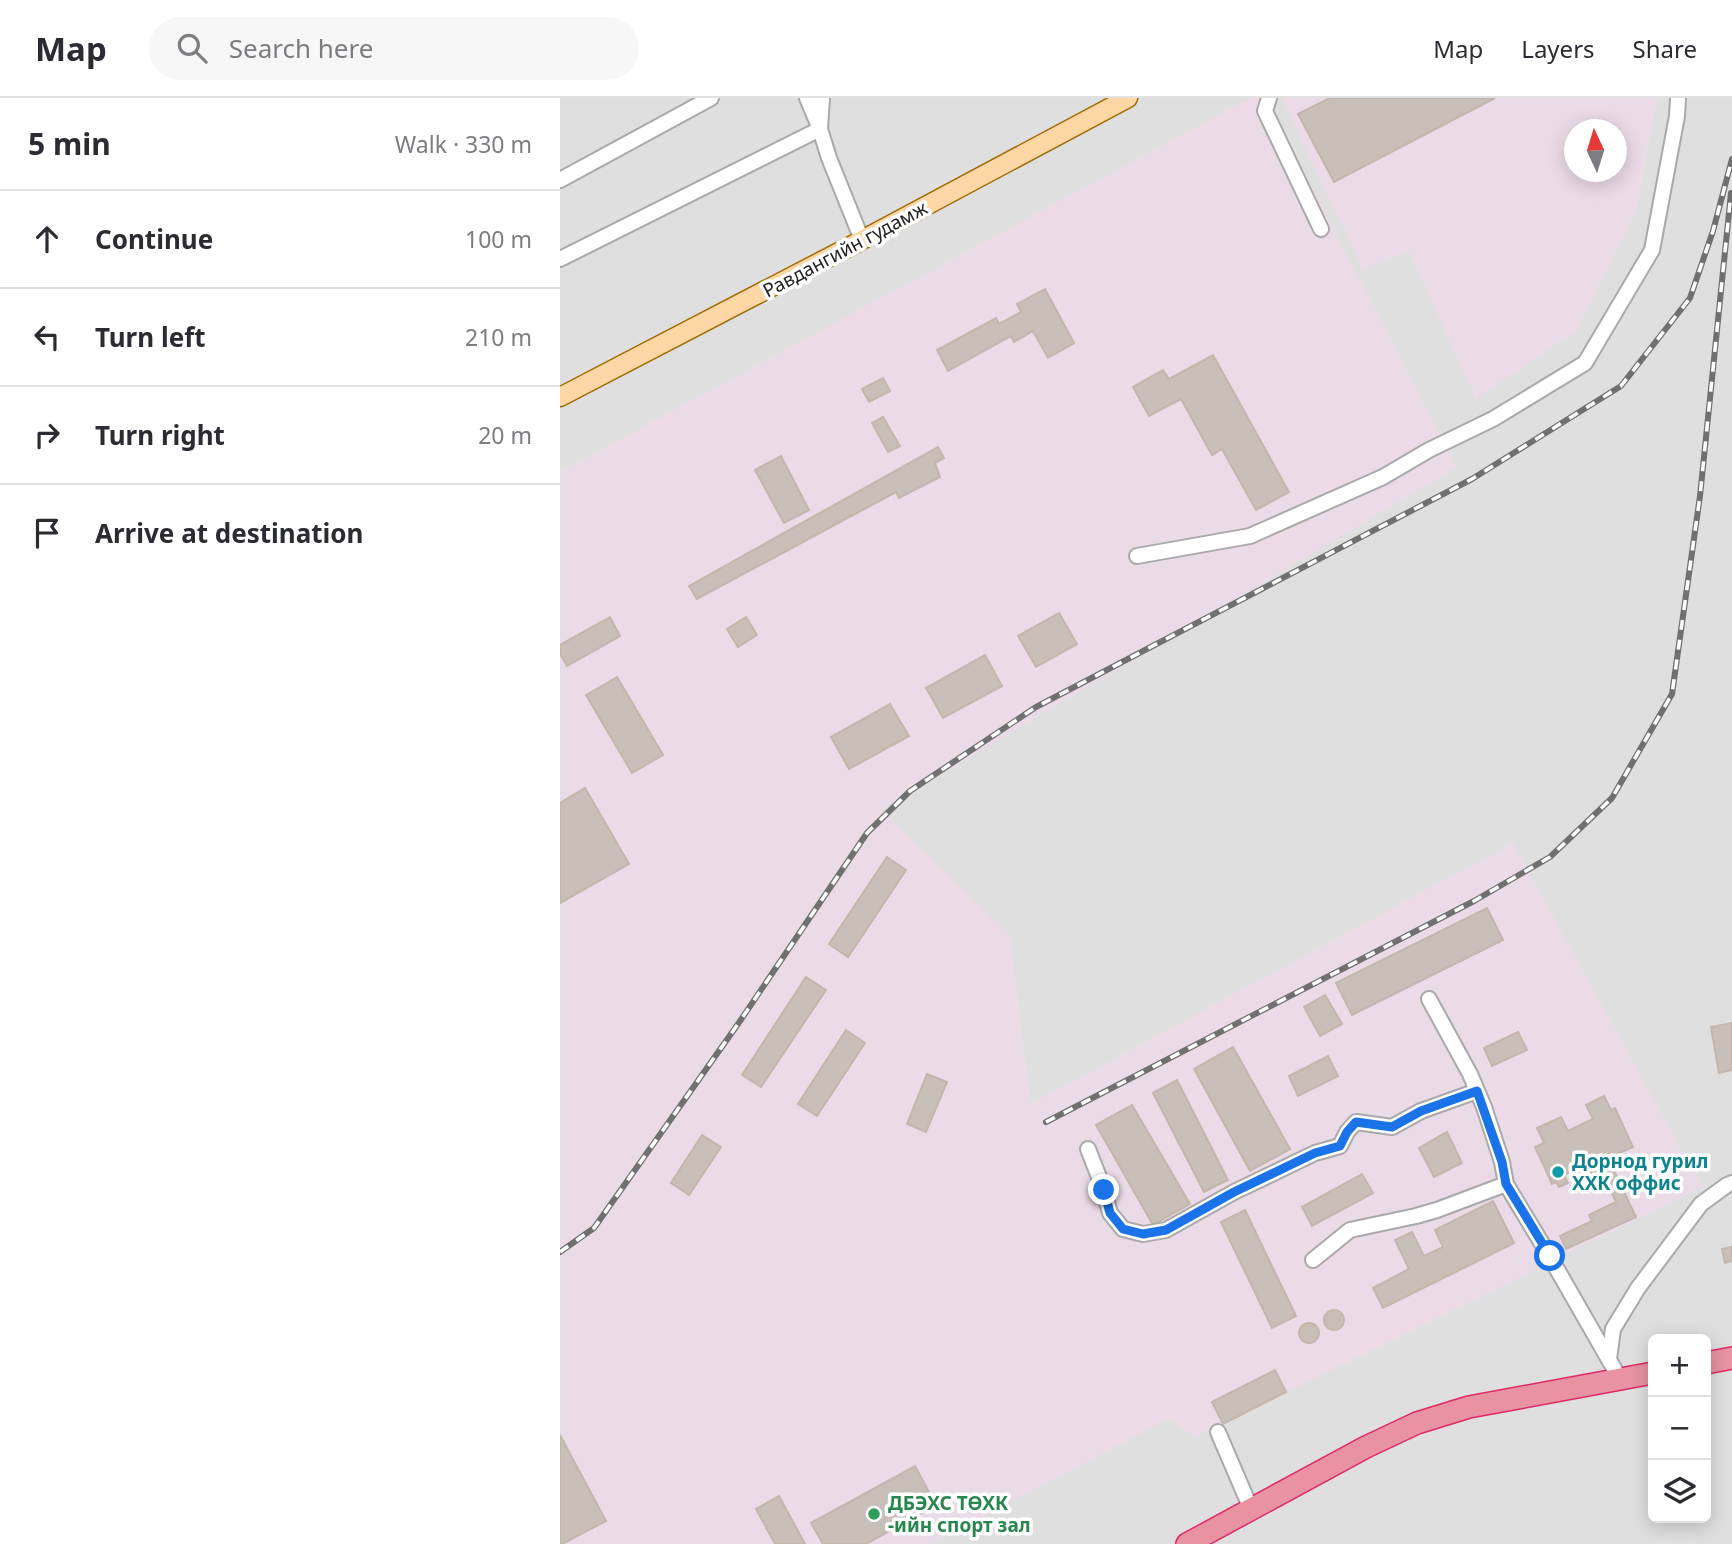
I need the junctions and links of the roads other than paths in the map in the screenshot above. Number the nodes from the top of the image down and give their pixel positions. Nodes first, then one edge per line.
1 (711, 98) edge
2 (807, 98) edge
3 (822, 98) edge
4 (1128, 98) edge
5 (1269, 98) edge
6 (1678, 98) edge
7 (820, 130) junction
8 (560, 180) edge
9 (1321, 229) dead end
10 (862, 240) junction
11 (560, 259) edge
12 (560, 397) edge
13 (1137, 556) dead end
14 (1429, 999) dead end
15 (1477, 1091) junction
16 (1088, 1149) dead end
17 (1732, 1183) edge
18 (1506, 1184) junction
19 (1313, 1260) dead end
20 (1732, 1358) edge
21 (1609, 1359) junction
22 (1711, 1362) edge
23 (1648, 1374) edge
24 (1620, 1379) junction
25 (1218, 1432) dead end
26 (1251, 1509) junction
27 (1187, 1544) edge

1 - 8 street
2 - 7 street
3 - 7 street
4 - 10 main road, Равдангийн гудамж
5 - 9 street
6 - 13 street
7 - 10 street
7 - 11 street
10 - 12 main road, Равдангийн гудамж
14 - 15 street
15 - 16 street
15 - 18 street
17 - 21 street
18 - 19 street
18 - 21 street
20 - 22 highway
21 - 24 street
23 - 24 highway
24 - 26 highway
25 - 26 street
26 - 27 highway

